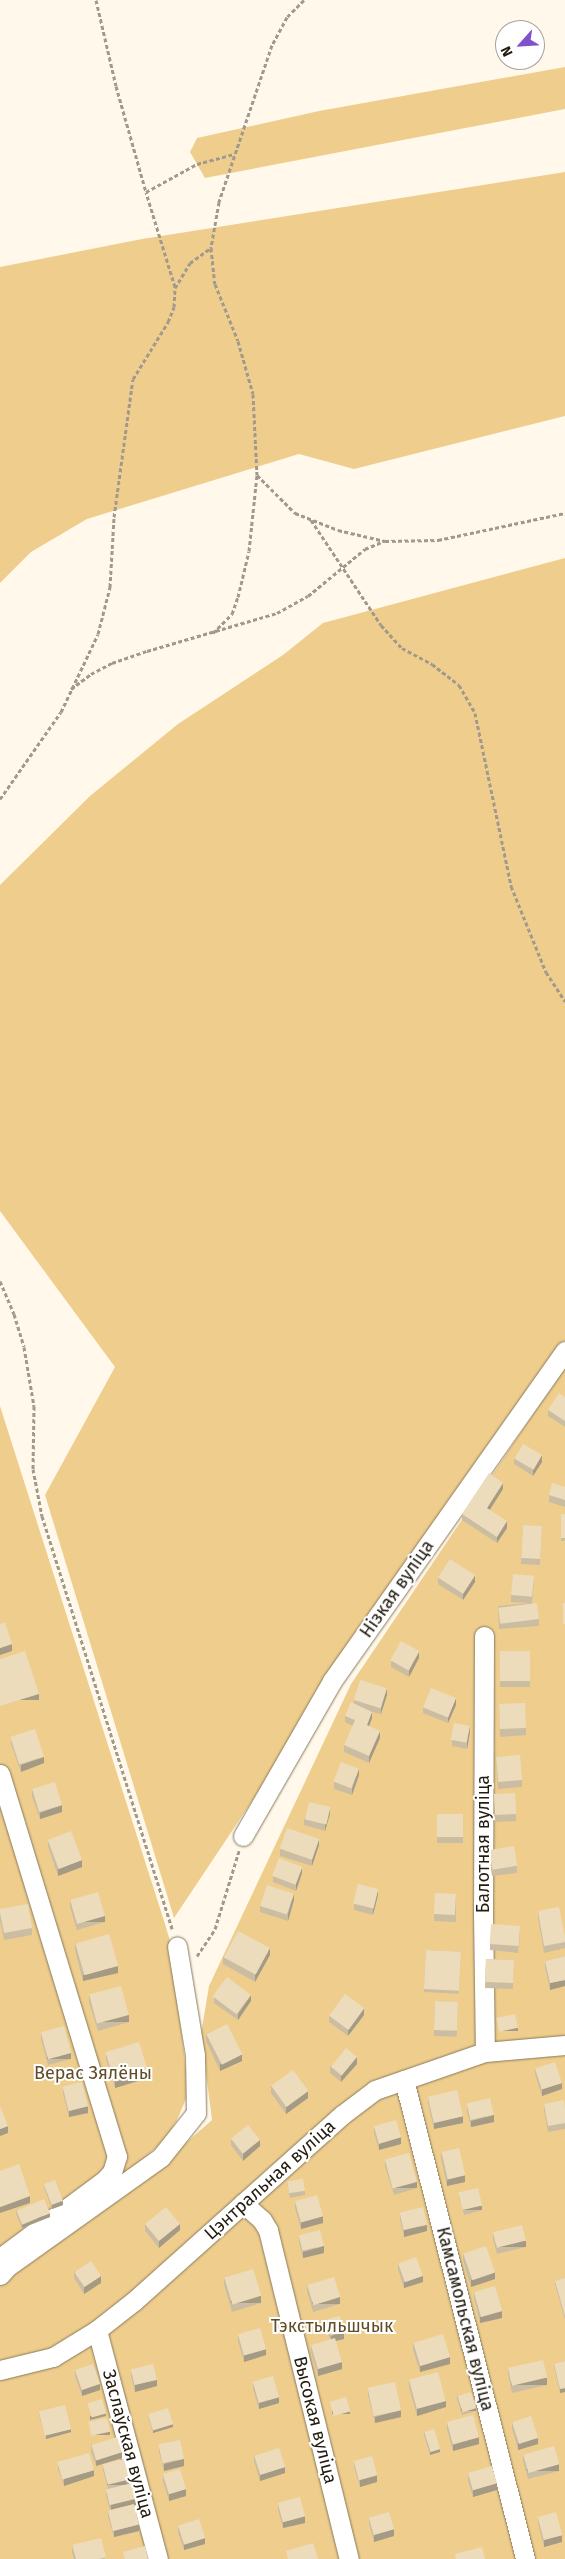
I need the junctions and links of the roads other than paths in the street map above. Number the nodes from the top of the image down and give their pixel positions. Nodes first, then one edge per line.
1 (565, 1351) edge
2 (484, 1636) dead end
3 (0, 1774) edge
4 (243, 1836) road end
5 (177, 1946) road end
6 (565, 2045) edge
7 (485, 2052) junction
8 (404, 2080) junction
9 (243, 2204) junction
10 (0, 2258) edge
11 (0, 2275) edge
12 (96, 2330) junction
13 (0, 2370) edge
14 (158, 2559) edge
15 (349, 2559) edge
16 (525, 2559) edge

1 - 4 street, Нізкая вуліца
2 - 7 street, Балотная вуліца
3 - 10 street
5 - 11 street
6 - 7 street, Цэнтральная вуліца
7 - 8 street, Цэнтральная вуліца
8 - 9 street, Цэнтральная вуліца
8 - 16 street, Камсамольская вуліца
9 - 12 street, Цэнтральная вуліца
9 - 15 street, Высокая вуліца
12 - 13 street, Цэнтральная вуліца
12 - 14 street, Заслаўская вуліца

